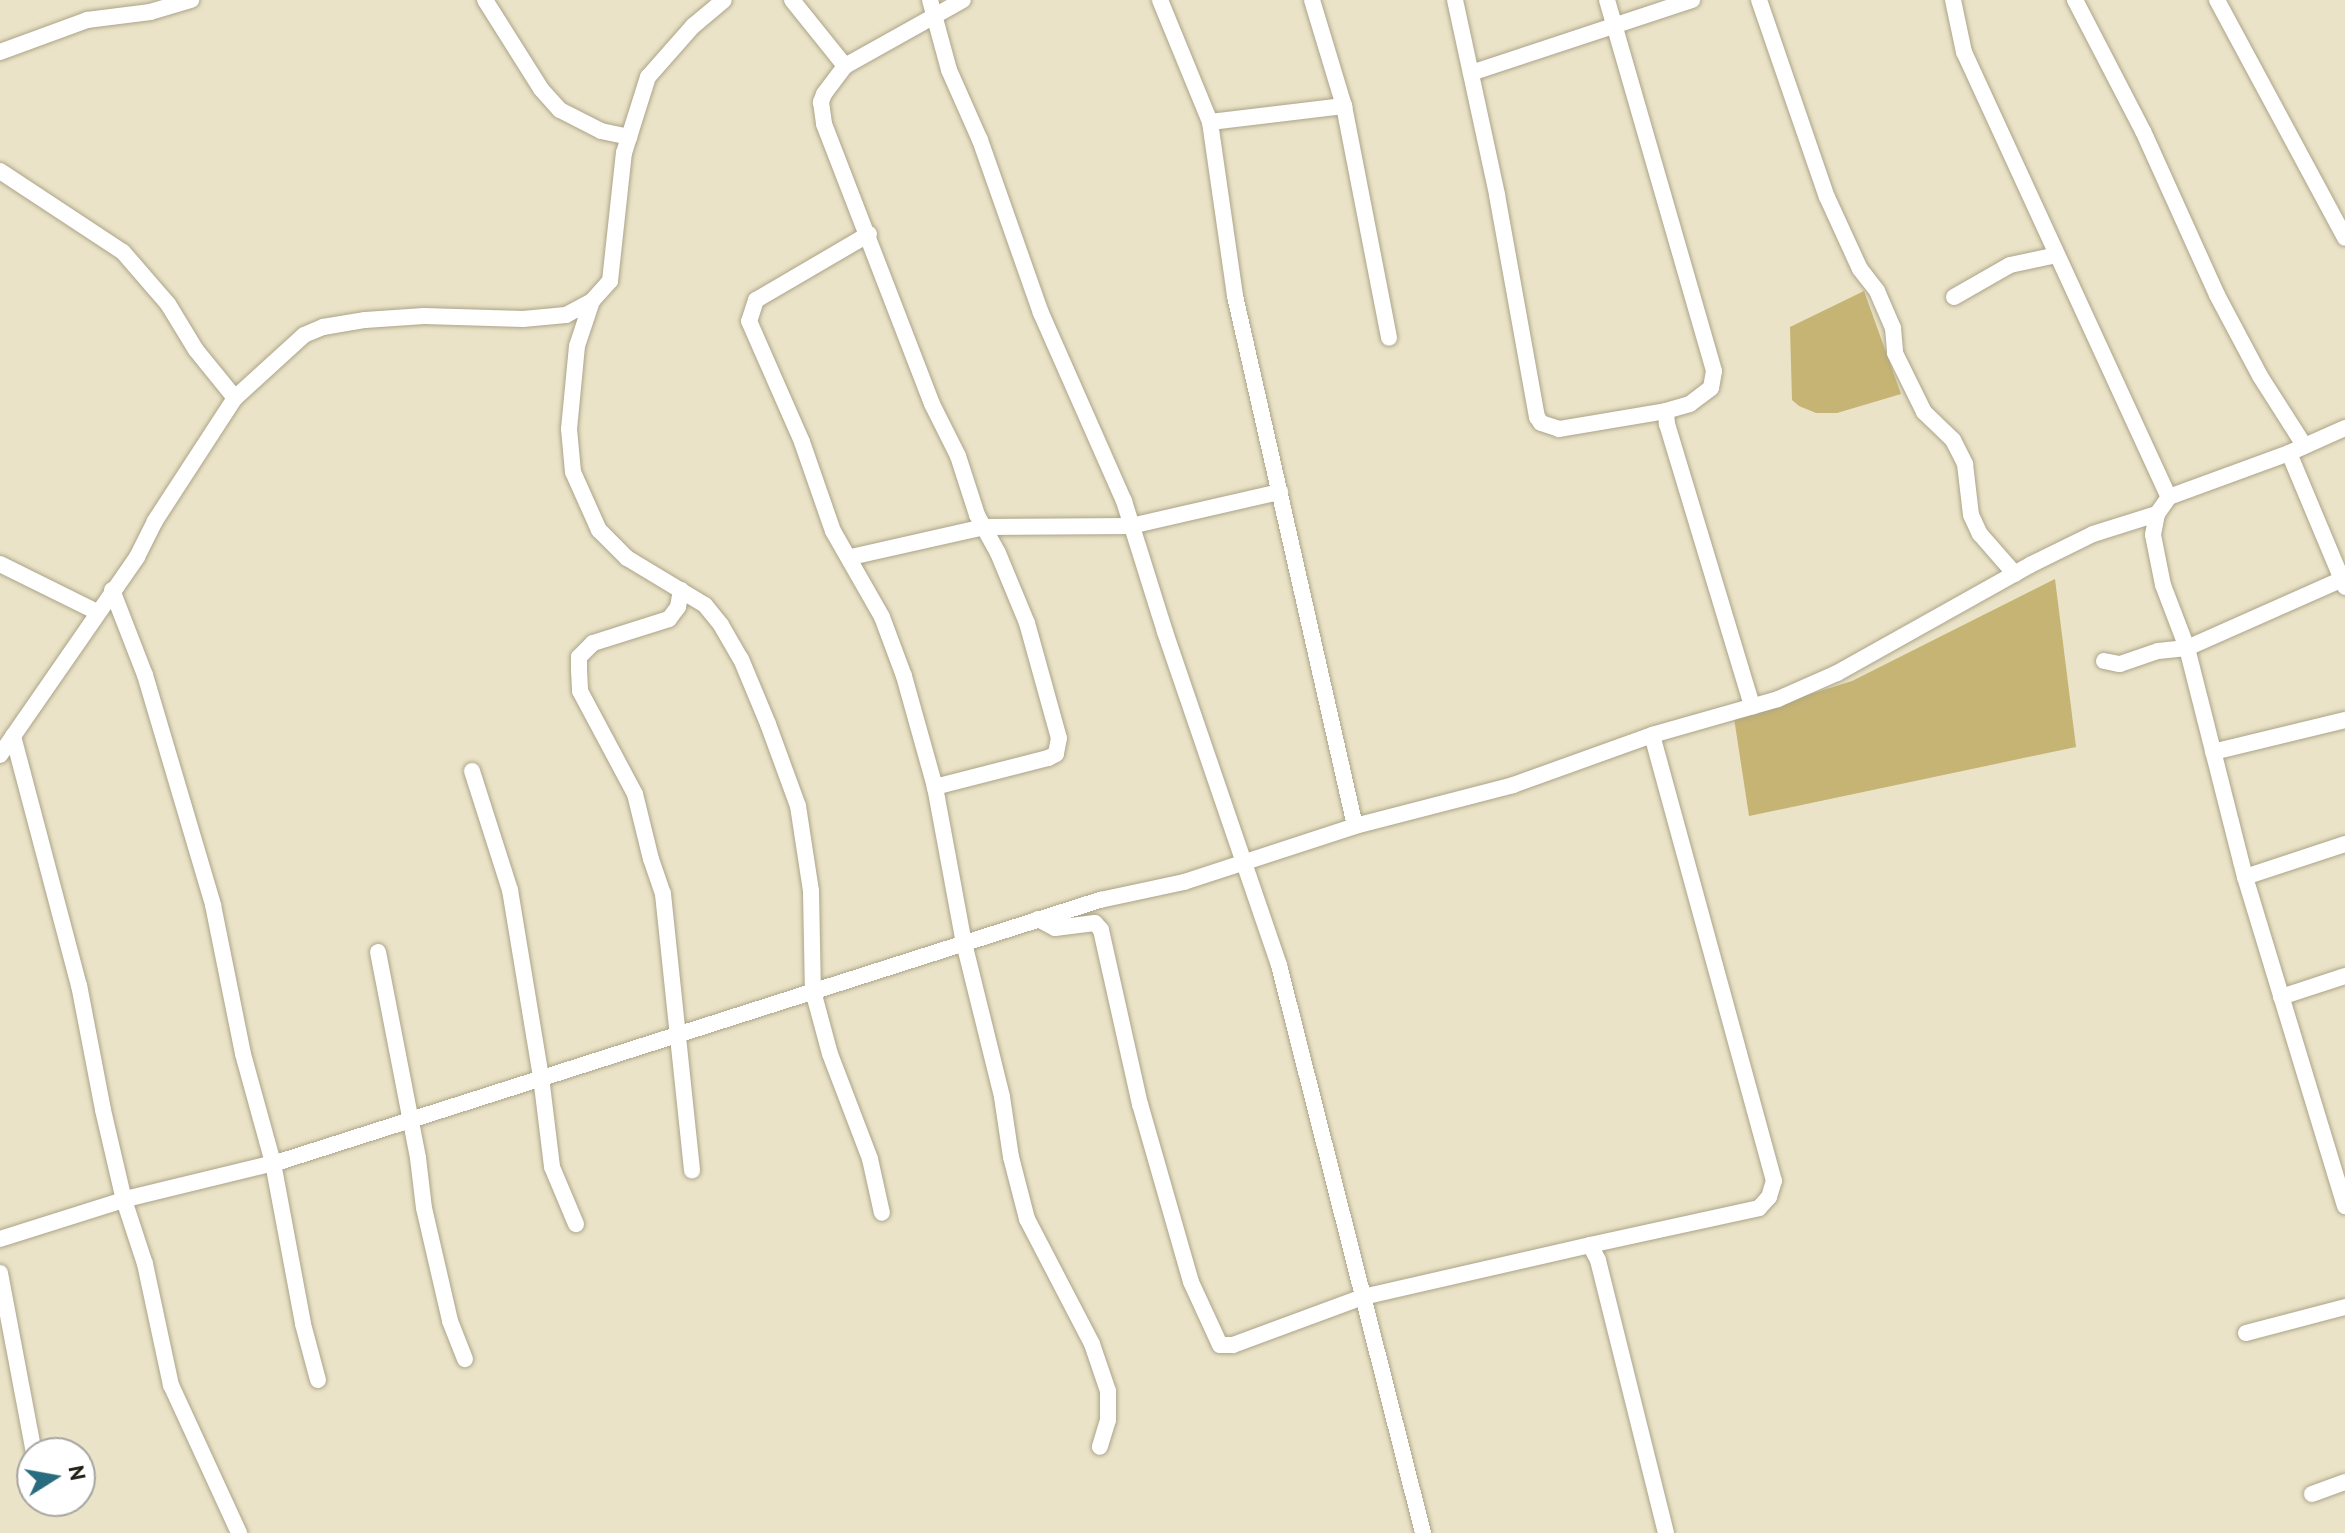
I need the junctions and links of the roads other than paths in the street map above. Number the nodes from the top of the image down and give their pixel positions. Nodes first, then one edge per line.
1 (191, 0) edge
2 (724, 0) edge
3 (792, 0) edge
4 (930, 0) edge
5 (963, 0) edge
6 (1160, 0) edge
7 (1312, 0) edge
8 (1455, 0) edge
9 (1607, 0) edge
10 (1692, 0) edge
11 (1759, 0) edge
12 (1953, 0) edge
13 (2075, 0) edge
14 (2217, 0) edge
15 (495, 4) edge
16 (936, 17) junction
17 (1614, 25) junction
18 (0, 52) edge
19 (845, 66) junction
20 (1471, 73) junction
21 (1344, 106) junction
22 (1210, 122) junction
23 (629, 137) junction
24 (0, 171) edge
25 (869, 234) junction
26 (2345, 238) edge
27 (2057, 255) junction
28 (1954, 297) dead end
29 (592, 301) junction
30 (1389, 338) dead end
31 (235, 398) junction
32 (1666, 411) junction
33 (2345, 428) edge
34 (2296, 449) junction
35 (1280, 492) junction
36 (2169, 497) junction
37 (2157, 514) junction
38 (1131, 526) junction
39 (984, 527) junction
40 (851, 557) junction
41 (0, 564) edge
42 (2015, 574) junction
43 (2344, 582) edge
44 (112, 590) junction
45 (681, 590) junction
46 (97, 612) junction
47 (2187, 648) junction
48 (2104, 661) dead end
49 (1752, 706) junction
50 (2345, 720) edge
51 (1652, 735) junction
52 (13, 736) junction
53 (2213, 752) junction
54 (0, 755) edge
55 (472, 771) dead end
56 (935, 787) junction
57 (1355, 826) junction
58 (2345, 844) edge
59 (1244, 864) junction
60 (2245, 877) junction
61 (1038, 919) junction
62 (964, 943) junction
63 (378, 952) dead end
64 (2345, 976) edge
65 (813, 991) junction
66 (2281, 997) junction
67 (680, 1033) junction
68 (541, 1077) junction
69 (409, 1120) junction
70 (273, 1163) junction
71 (692, 1170) dead end
72 (124, 1200) junction
73 (2345, 1206) edge
74 (882, 1213) dead end
75 (576, 1224) dead end
76 (0, 1239) edge
77 (1590, 1245) junction
78 (0, 1273) edge
79 (1363, 1297) junction
80 (2345, 1307) edge
81 (2246, 1333) dead end
82 (465, 1359) dead end
83 (318, 1380) dead end
84 (31, 1437) edge
85 (1100, 1447) dead end
86 (2345, 1482) edge
87 (2312, 1494) dead end
88 (239, 1533) edge
89 (1423, 1533) edge
90 (1666, 1533) edge

1 - 18 street
2 - 23 street
3 - 19 street
4 - 16 street
5 - 16 street
6 - 22 street
7 - 21 street
8 - 20 street
9 - 17 street
10 - 17 street
11 - 42 street
12 - 27 street
13 - 34 street
14 - 26 street
15 - 23 street
16 - 19 street
16 - 38 street
17 - 20 street
17 - 32 street
19 - 25 street
20 - 32 street
21 - 22 street
21 - 30 street
22 - 35 street
23 - 29 street
24 - 31 street
25 - 39 street
25 - 40 street
27 - 28 street
27 - 36 street
29 - 31 street
29 - 45 street
31 - 44 street
32 - 49 street
33 - 34 street
34 - 36 street
34 - 43 street
35 - 38 street
35 - 57 street
36 - 37 street
37 - 42 street
37 - 47 street
38 - 39 street
38 - 59 street
39 - 40 street
39 - 56 street
40 - 56 street
41 - 46 street
42 - 49 street
43 - 47 street
44 - 46 street
44 - 70 street
45 - 65 street
45 - 67 street
46 - 52 street
47 - 48 street
47 - 53 street
49 - 51 street
50 - 53 street
51 - 57 street
51 - 77 street
52 - 54 street
52 - 72 street
53 - 60 street
55 - 68 street
56 - 62 street
57 - 59 street
58 - 60 street
59 - 61 street
59 - 79 street
60 - 66 street
61 - 62 street
61 - 79 street
62 - 65 street
62 - 85 street
63 - 69 street
64 - 66 street
65 - 67 street
65 - 74 street
66 - 73 street
67 - 68 street
67 - 71 street
68 - 69 street
68 - 75 street
69 - 70 street
69 - 82 street
70 - 72 street
70 - 83 street
72 - 76 street
72 - 88 street
77 - 79 street
77 - 90 street
78 - 84 street
79 - 89 street
80 - 81 street
86 - 87 street

